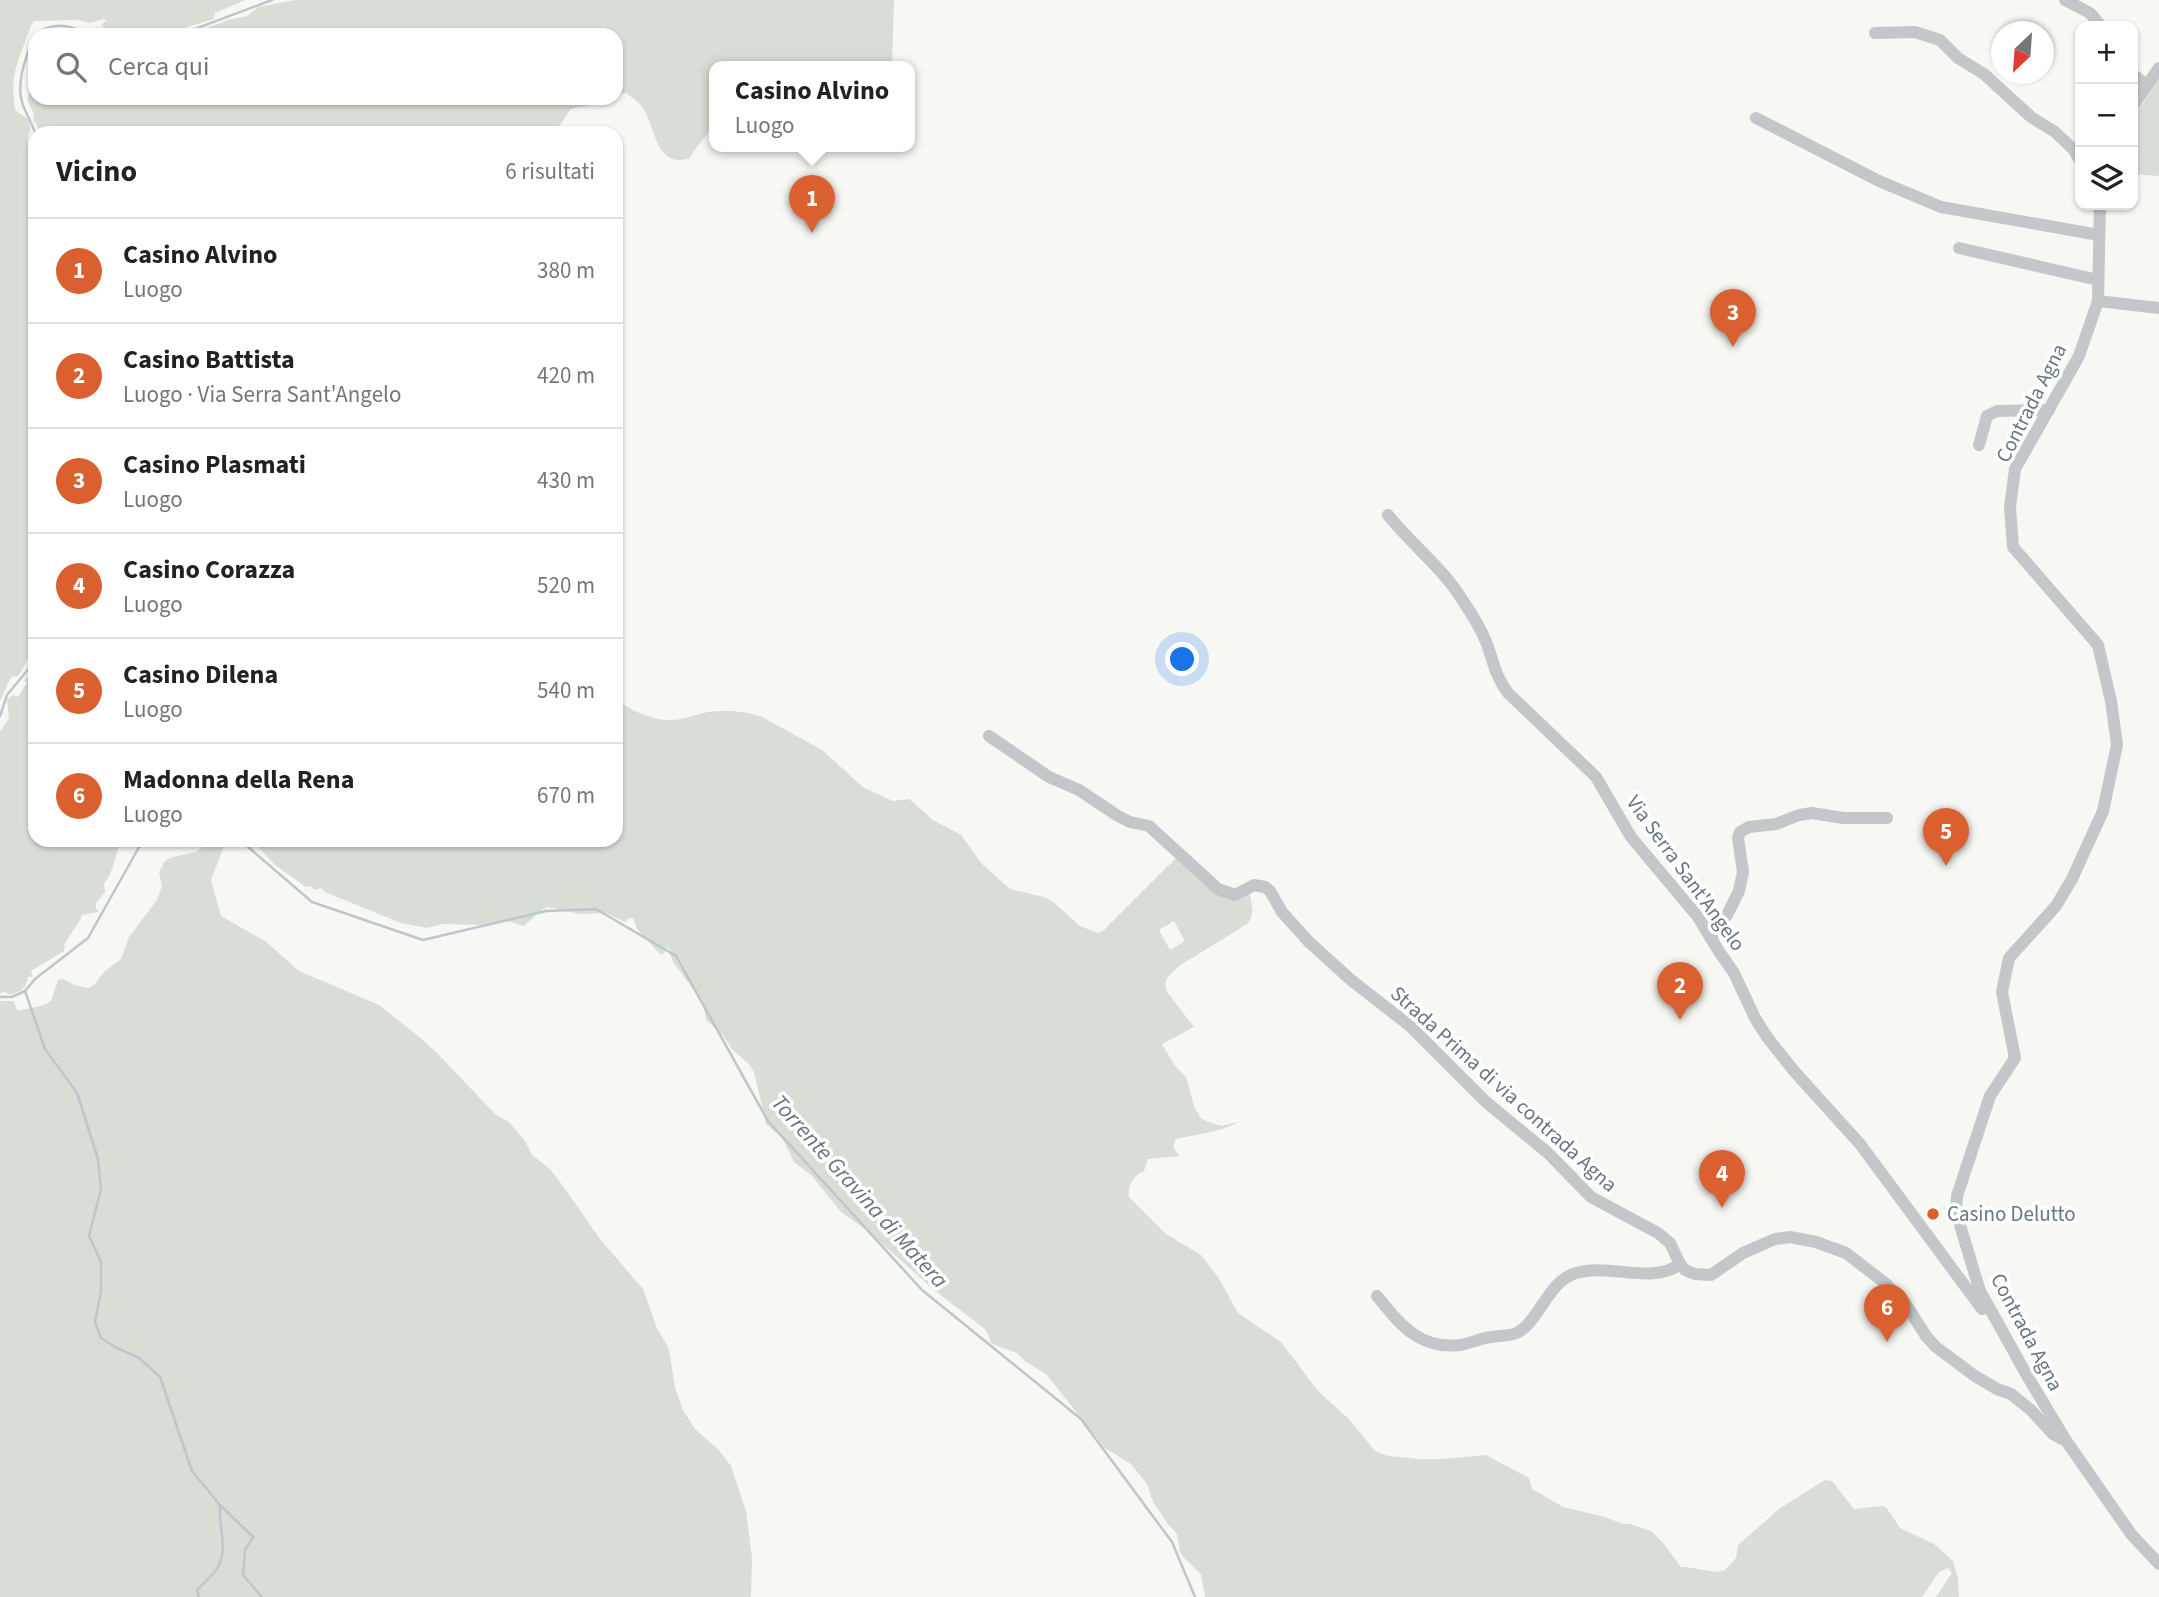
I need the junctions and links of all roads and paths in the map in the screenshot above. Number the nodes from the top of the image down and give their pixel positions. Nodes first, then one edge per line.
1 (2065, 0) edge
2 (2097, 21) edge
3 (1875, 33) dead end
4 (2159, 68) edge
5 (2138, 78) edge
6 (2147, 86) junction
7 (2138, 99) edge
8 (1756, 118) dead end
9 (2075, 152) edge
10 (2100, 210) edge
11 (2099, 234) junction
12 (1959, 248) dead end
13 (2098, 280) junction
14 (2098, 301) junction
15 (2159, 308) edge
16 (2049, 410) junction
17 (1979, 445) dead end
18 (1388, 514) dead end
19 (989, 736) dead end
20 (1887, 818) dead end
21 (1710, 937) junction
22 (1680, 1264) junction
23 (1377, 1296) dead end
24 (2000, 1325) junction
25 (2067, 1442) junction
26 (2159, 1564) edge

1 - 2 street
3 - 9 street
4 - 6 street
5 - 6 street
6 - 7 street
8 - 11 street
10 - 11 street, Contrada Agna
11 - 13 street, Contrada Agna
12 - 13 street
13 - 14 street, Contrada Agna
14 - 15 street
14 - 16 street, Contrada Agna
16 - 17 street
16 - 24 street, Contrada Agna
18 - 21 street, Via Serra Sant'Angelo
19 - 22 street, Strada Prima di via contrada Agna
20 - 21 street
21 - 24 street, Via Serra Sant'Angelo
22 - 23 street
22 - 25 street
24 - 25 street, Contrada Agna
25 - 26 street, Contrada Agna

